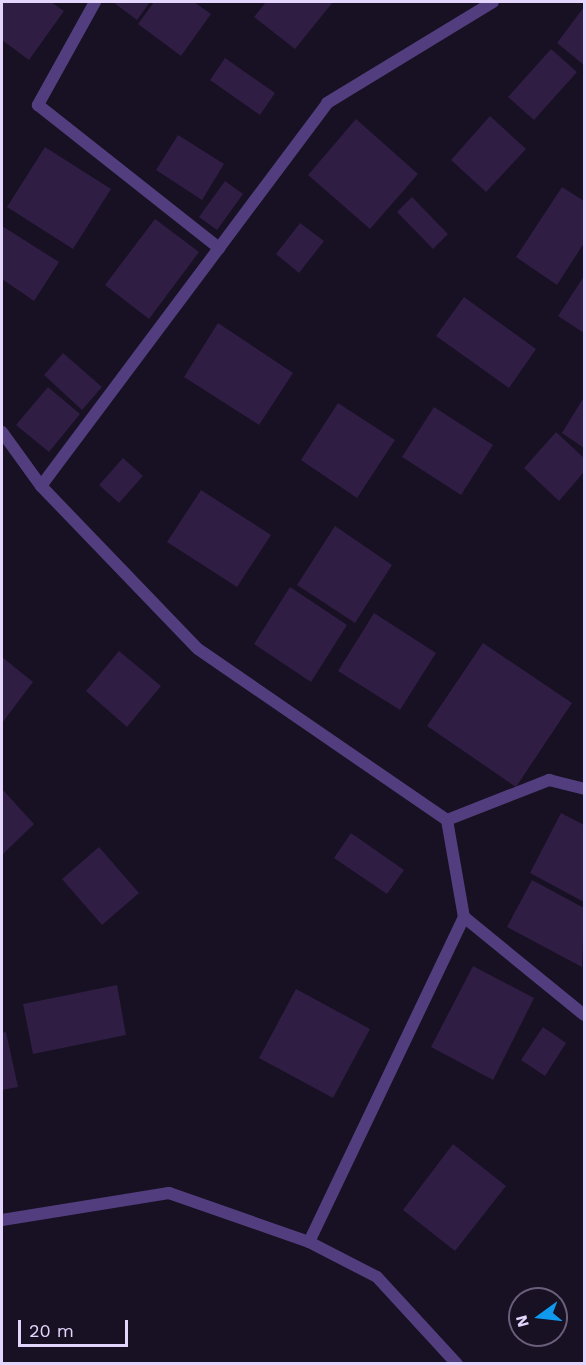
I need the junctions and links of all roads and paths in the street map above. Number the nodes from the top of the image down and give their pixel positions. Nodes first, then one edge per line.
1 (95, 2) edge
2 (493, 2) edge
3 (219, 248) junction
4 (2, 432) edge
5 (41, 486) junction
6 (585, 789) edge
7 (447, 820) junction
8 (464, 917) junction
9 (585, 1015) edge
10 (2, 1220) edge
11 (309, 1242) junction
12 (457, 1364) edge

1 - 3 street
2 - 3 street
3 - 5 street
4 - 5 street
5 - 7 street
6 - 7 street
7 - 8 street
8 - 9 street
8 - 11 street
10 - 11 street
11 - 12 street

